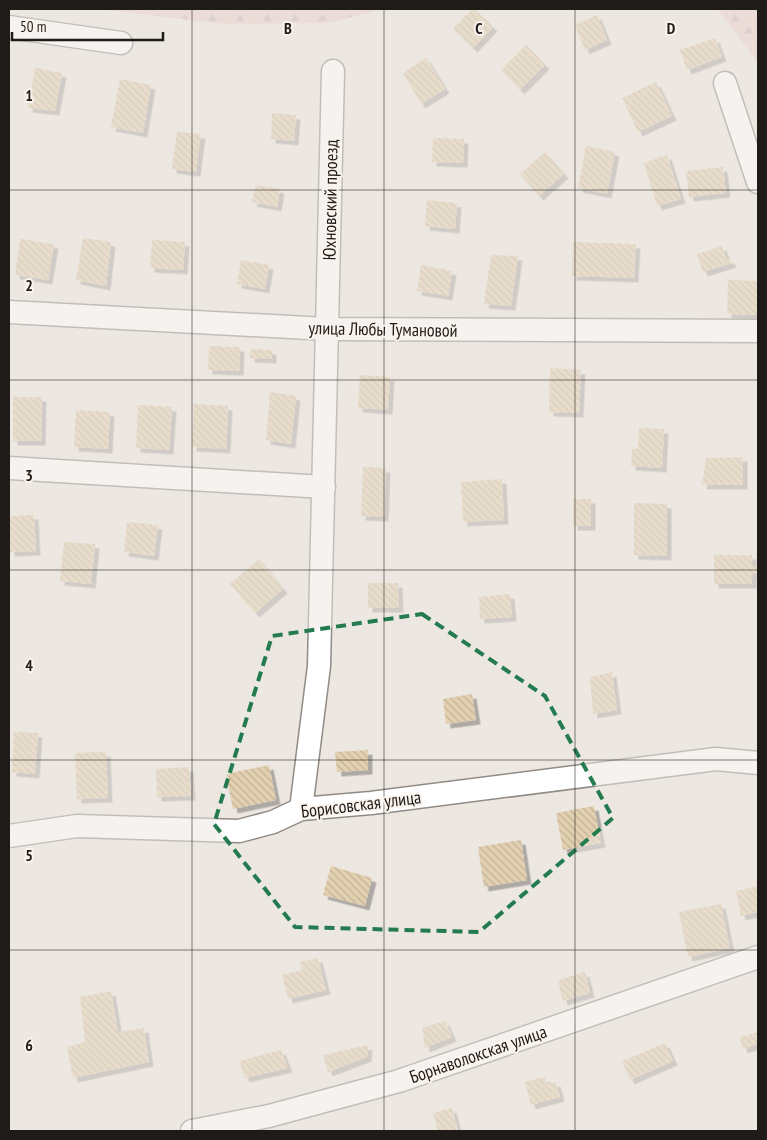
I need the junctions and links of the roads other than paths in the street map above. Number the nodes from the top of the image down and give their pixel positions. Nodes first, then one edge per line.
1 (9, 27) edge
2 (121, 43) dead end
3 (333, 71) dead end
4 (725, 82) dead end
5 (758, 182) edge
6 (9, 312) edge
7 (327, 329) junction
8 (758, 331) edge
9 (9, 468) edge
10 (324, 487) junction
11 (758, 763) edge
12 (301, 809) junction
13 (9, 836) edge
14 (758, 957) edge
15 (192, 1131) edge

1 - 2 street
3 - 7 street, Юхновский проезд
4 - 5 street
6 - 7 street, улица Любы Тумановой
7 - 8 street, улица Любы Тумановой
7 - 10 street, Юхновский проезд
9 - 10 street
10 - 12 street, Юхновский проезд
11 - 12 street, Борисовская улица
12 - 13 street, Борисовская улица
14 - 15 street, Борнаволокская улица

